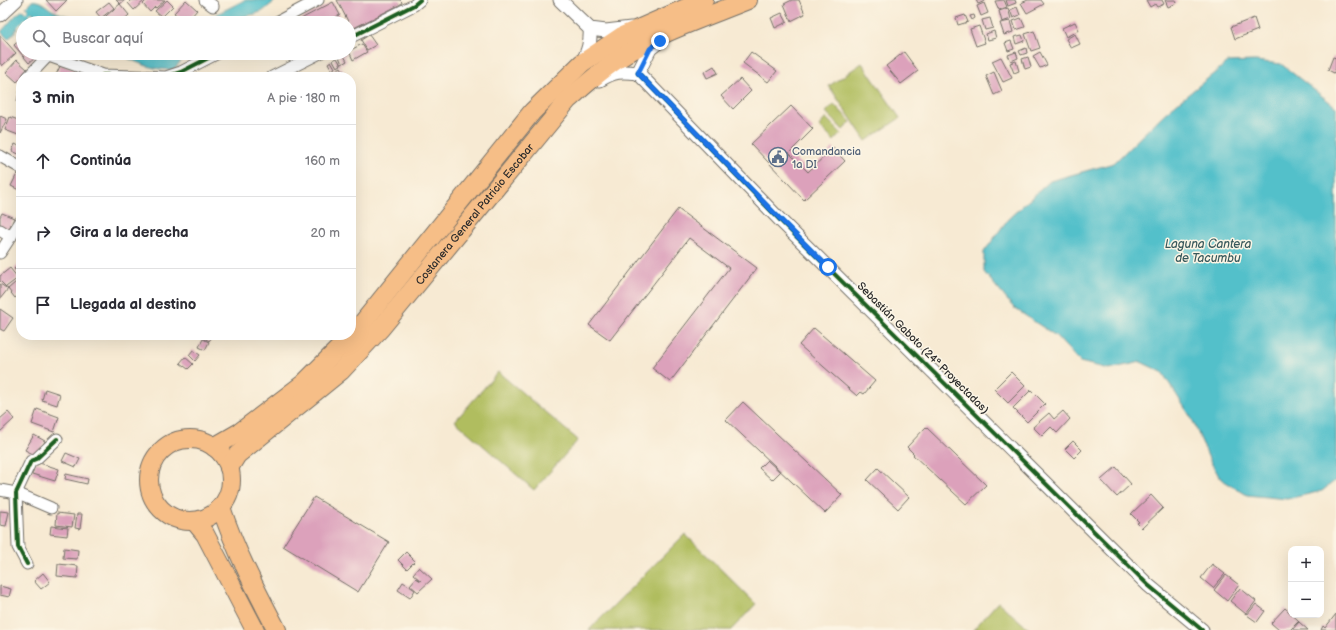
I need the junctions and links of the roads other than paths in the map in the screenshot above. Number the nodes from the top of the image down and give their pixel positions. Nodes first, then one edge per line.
1 (16, 0) edge
2 (318, 0) edge
3 (420, 0) edge
4 (560, 0) edge
5 (704, 0) edge
6 (748, 0) edge
7 (0, 15) edge
8 (288, 16) edge
9 (646, 25) junction
10 (590, 29) junction
11 (675, 30) junction
12 (356, 34) edge
13 (44, 60) edge
14 (60, 60) edge
15 (204, 60) edge
16 (306, 60) edge
17 (582, 63) junction
18 (33, 72) edge
19 (92, 72) edge
20 (181, 72) edge
21 (282, 72) edge
22 (638, 73) junction
23 (568, 100) junction
24 (0, 156) edge
25 (16, 165) edge
26 (16, 229) edge
27 (0, 230) edge
28 (11, 237) junction
29 (0, 253) edge
30 (356, 331) edge
31 (347, 340) edge
32 (57, 439) dead end
33 (214, 446) junction
34 (229, 468) junction
35 (0, 490) edge
36 (16, 493) junction
37 (221, 507) junction
38 (51, 508) dead end
39 (195, 522) junction
40 (27, 564) dead end
41 (255, 630) edge
42 (277, 630) edge
43 (1202, 630) edge

1 - 7 street
2 - 8 street
3 - 12 street
4 - 10 street
5 - 9 highway, Costanera General Patricio Escobar
6 - 11 highway, Costanera General Patricio Escobar
9 - 10 street
9 - 17 highway, Costanera General Patricio Escobar
10 - 17 street
11 - 22 street
11 - 23 highway, Costanera General Patricio Escobar
13 - 18 street
14 - 19 street
15 - 20 street
16 - 21 street
17 - 30 highway, Costanera General Patricio Escobar
22 - 23 street
22 - 43 street, Sebastián Gaboto (24ª Proyectadas)
23 - 34 highway, Costanera General Patricio Escobar
24 - 25 street
26 - 28 street
27 - 28 street
28 - 29 street
31 - 33 highway, Costanera General Patricio Escobar
32 - 36 street
33 - 34 highway
33 - 39 highway
34 - 37 highway
35 - 36 street
36 - 38 street
36 - 40 street
37 - 39 highway
37 - 42 highway
39 - 41 highway

